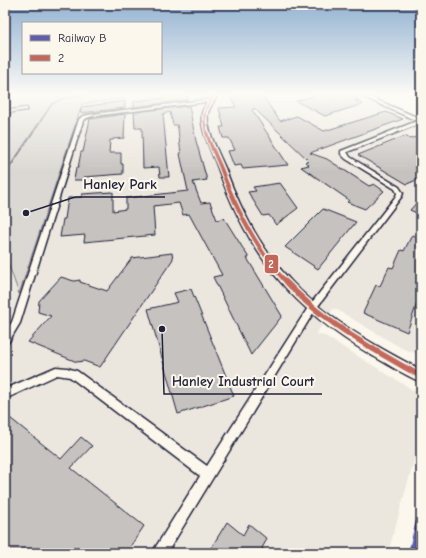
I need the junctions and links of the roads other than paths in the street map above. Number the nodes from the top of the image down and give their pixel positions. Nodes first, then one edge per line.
1 (81, 120) edge
2 (206, 120) edge
3 (421, 121) edge
4 (312, 308) junction
5 (5, 340) edge
6 (421, 376) edge
7 (5, 394) edge
8 (208, 474) junction
9 (159, 553) edge

1 - 5 street
2 - 4 street
3 - 4 street
4 - 6 street
4 - 8 street
7 - 8 street
8 - 9 street

